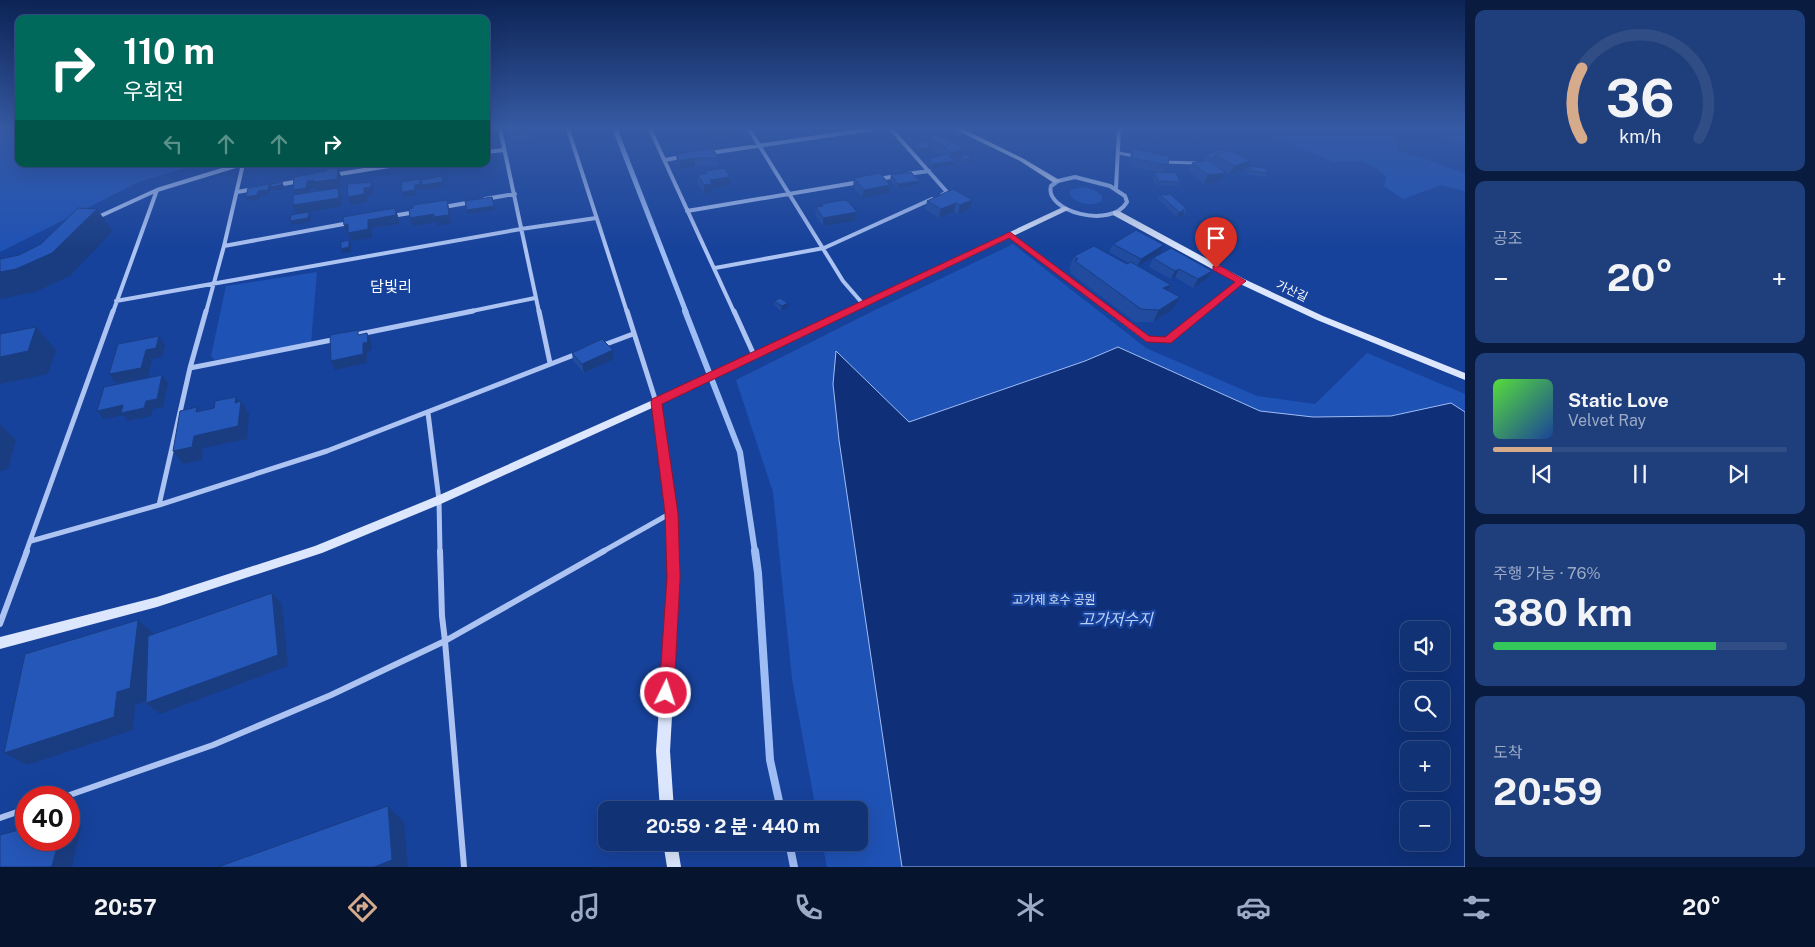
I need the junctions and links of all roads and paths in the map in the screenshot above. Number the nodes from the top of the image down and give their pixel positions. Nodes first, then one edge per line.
1 (224, 169) edge
2 (241, 169) edge
3 (370, 169) edge
4 (509, 169) edge
5 (581, 169) edge
6 (669, 169) edge
7 (775, 169) edge
8 (1038, 169) edge
9 (1118, 169) edge
10 (929, 171) joint
11 (331, 176) edge
12 (302, 180) edge
13 (874, 180) edge
14 (1057, 181) junction
15 (864, 182) edge
16 (274, 185) edge
17 (256, 188) edge
18 (1116, 188) junction
19 (157, 190) junction
20 (237, 192) junction
21 (515, 194) junction
22 (790, 194) junction
23 (437, 208) edge
24 (1066, 208) junction
25 (418, 211) edge
26 (687, 211) junction
27 (1116, 213) junction
28 (389, 216) edge
29 (596, 218) junction
30 (93, 220) edge
31 (350, 223) edge
32 (522, 229) junction
33 (1010, 235) junction
34 (224, 246) junction
35 (824, 248) junction
36 (715, 268) junction
37 (1241, 281) junction
38 (213, 285) junction
39 (535, 298) junction
40 (116, 301) junction
41 (863, 304) junction
42 (633, 334) junction
43 (353, 335) edge
44 (343, 337) edge
45 (596, 347) edge
46 (587, 350) edge
47 (754, 355) junction
48 (550, 363) junction
49 (190, 368) junction
50 (1465, 377) edge
51 (656, 402) junction
52 (428, 413) junction
53 (439, 500) junction
54 (159, 506) junction
55 (671, 513) junction
56 (31, 541) junction
57 (0, 624) edge
58 (445, 641) junction
59 (0, 643) edge
60 (80, 791) edge
61 (666, 801) edge
62 (15, 813) edge
63 (0, 818) edge
64 (671, 851) edge
65 (464, 867) edge
66 (674, 867) edge

1 - 19 street
2 - 20 street
3 - 11 street
4 - 21 street
5 - 29 street
6 - 26 street
7 - 22 street
8 - 14 street
9 - 18 street
10 - 13 street
10 - 35 street
12 - 16 street
14 - 18 street
14 - 24 street
15 - 22 street
17 - 20 street
18 - 27 street
19 - 30 street
19 - 40 street
20 - 34 street
21 - 23 street
21 - 32 street
22 - 26 street
22 - 35 street
24 - 27 street
24 - 33 street
25 - 28 street
26 - 36 street
27 - 37 street, 가산길
29 - 32 street
29 - 42 street
31 - 34 street
32 - 38 street
32 - 39 street
33 - 37 street
33 - 41 street
34 - 38 street
35 - 36 street
35 - 41 street
36 - 47 street
37 - 50 street, 가산길
38 - 40 street
38 - 49 street
39 - 43 street
39 - 48 street
40 - 56 street
41 - 47 street
42 - 45 street
42 - 51 street
44 - 49 street
46 - 48 street
47 - 51 street
48 - 52 street
49 - 54 street
51 - 53 street
51 - 55 street
52 - 53 street
52 - 54 street
53 - 58 street
53 - 59 street
54 - 56 street
55 - 58 street
55 - 61 street
56 - 57 street
58 - 60 street
58 - 65 street
62 - 63 street
64 - 66 street

